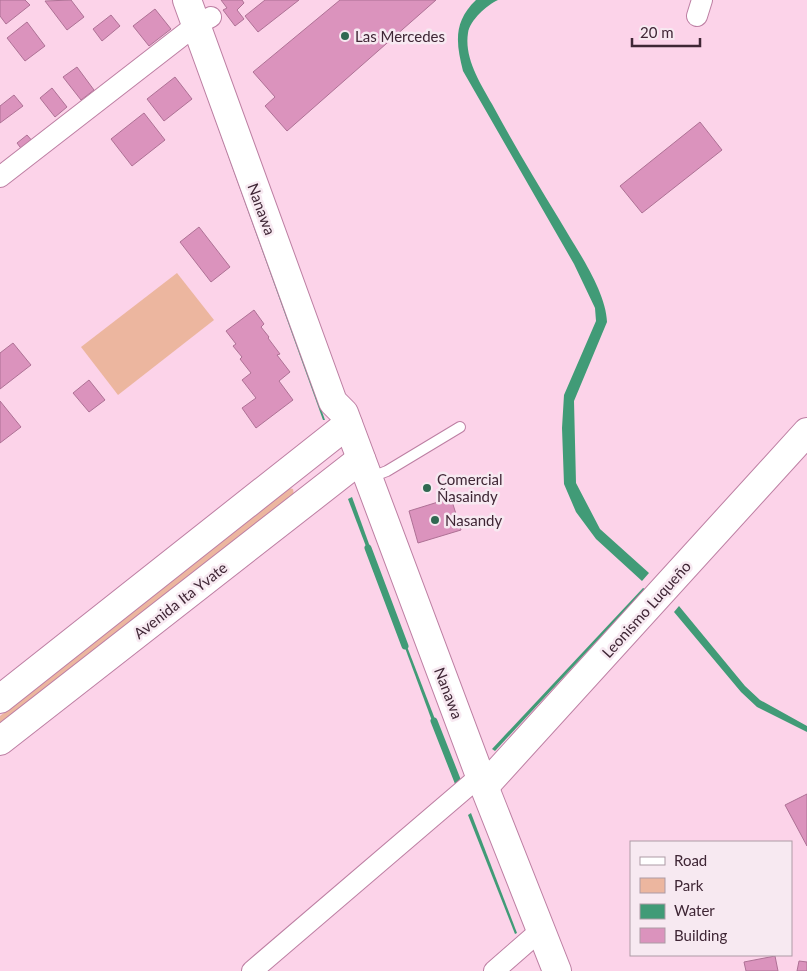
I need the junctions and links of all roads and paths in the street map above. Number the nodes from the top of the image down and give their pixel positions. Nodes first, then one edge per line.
1 (200, 10) edge
2 (0, 177) edge
3 (346, 418) junction
4 (460, 427) dead end
5 (807, 432) edge
6 (365, 469) junction
7 (21, 682) junction
8 (0, 699) edge
9 (40, 709) junction
10 (0, 741) edge
11 (482, 782) junction
12 (541, 930) junction
13 (252, 971) edge
14 (494, 971) edge
15 (556, 971) edge

1 - 2 street
1 - 3 street, Nanawa
3 - 6 street, Nanawa
3 - 7 street
4 - 6 lane
5 - 11 street, Leonismo Luqueño
6 - 9 street, Avenida Ita Yvate
6 - 11 street, Nanawa
7 - 8 street
7 - 9 street
9 - 10 street, Avenida Ita Yvate
11 - 12 street, Nanawa
11 - 13 street
12 - 14 street
12 - 15 street, Nanawa

